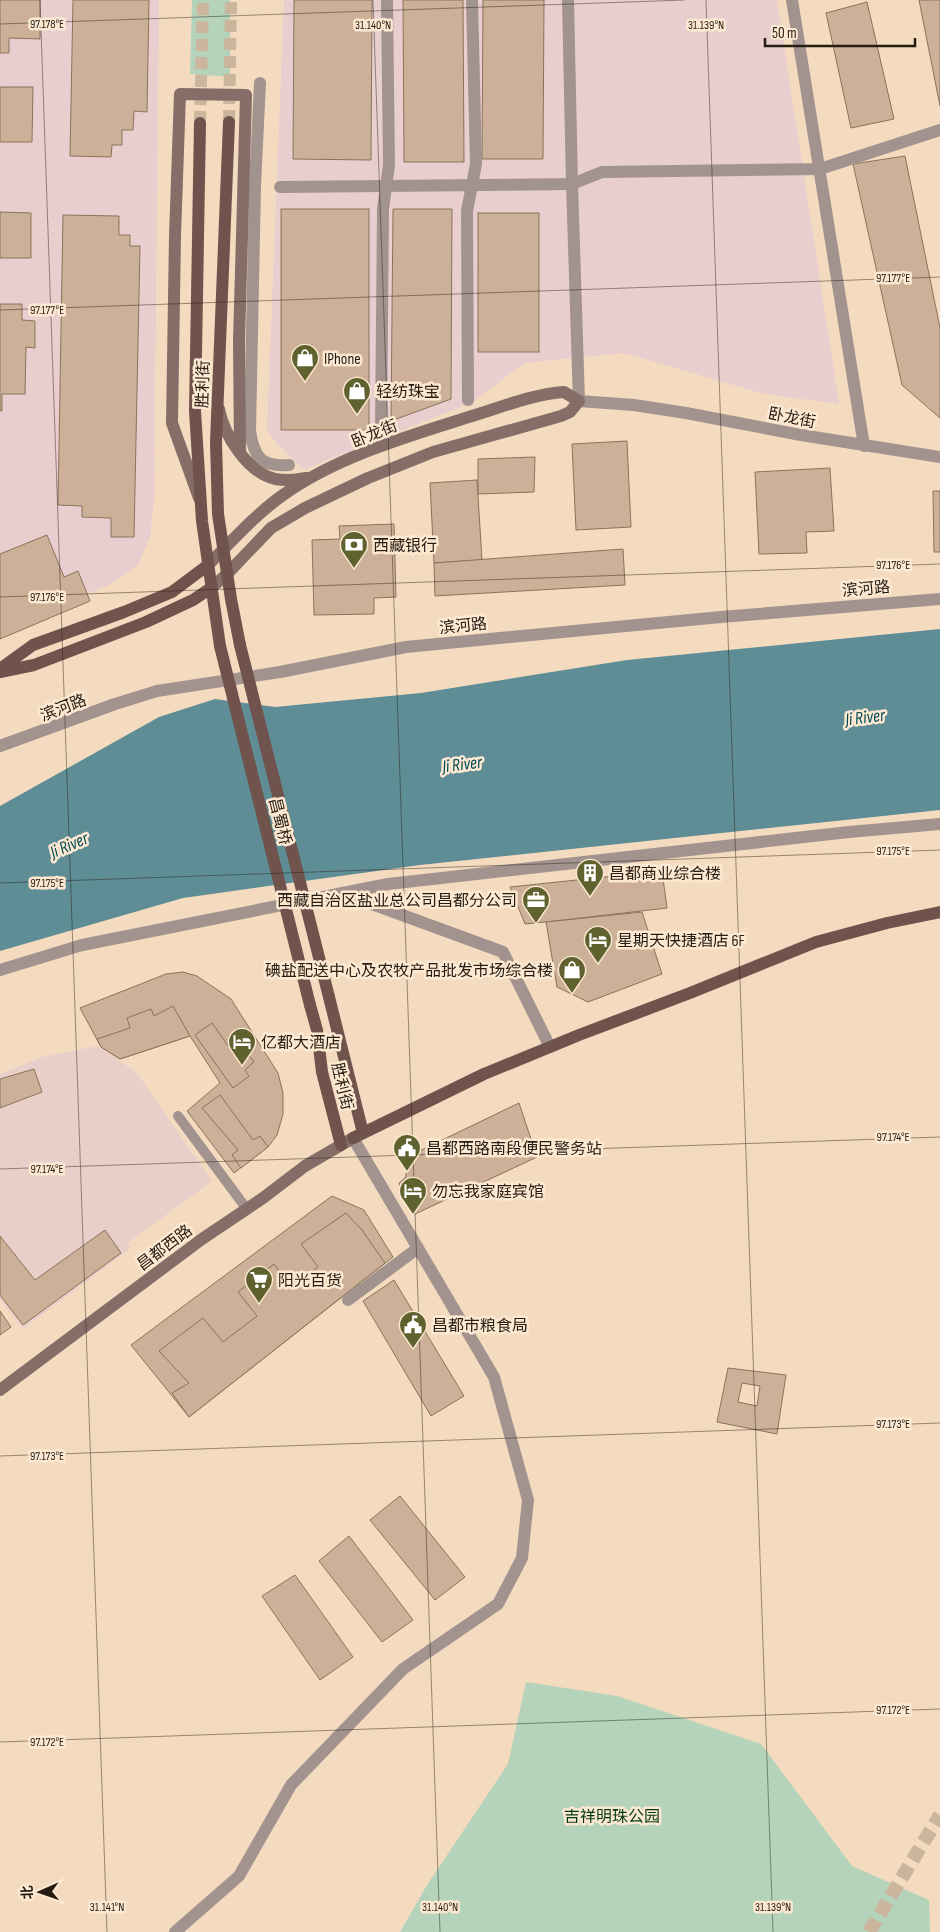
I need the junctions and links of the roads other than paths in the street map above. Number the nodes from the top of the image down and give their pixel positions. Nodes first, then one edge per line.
1 (387, 0) edge
2 (472, 0) edge
3 (568, 0) edge
4 (796, 1) edge
5 (260, 83) dead end
6 (228, 122) tunnel mouth
7 (200, 123) tunnel mouth
8 (940, 130) edge
9 (820, 169) junction
10 (572, 184) junction
11 (386, 186) junction
12 (473, 186) junction
13 (280, 187) dead end
14 (468, 400) dead end
15 (218, 401) junction
16 (579, 401) junction
17 (381, 431) dead end
18 (864, 446) junction
19 (240, 452) junction
20 (940, 457) edge
21 (290, 465) dead end
22 (314, 476) junction
23 (200, 502) junction
24 (223, 550) junction
25 (208, 565) junction
26 (227, 574) junction
27 (211, 588) junction
28 (940, 599) edge
29 (240, 645) joint
30 (220, 646) joint
31 (0, 670) edge
32 (0, 746) edge
33 (940, 824) edge
34 (342, 893) junction
35 (940, 912) edge
36 (0, 970) edge
37 (329, 997) joint
38 (310, 1004) joint
39 (550, 1046) junction
40 (178, 1116) dead end
41 (358, 1135) junction
42 (341, 1145) junction
43 (246, 1208) junction
44 (418, 1248) junction
45 (348, 1300) dead end
46 (0, 1390) edge
47 (175, 1932) edge

1 - 11 street
2 - 12 street
3 - 10 street
4 - 9 street
5 - 21 street
6 - 15 main road, 胜利街
7 - 23 main road, 胜利街
8 - 9 street
9 - 10 street
9 - 18 street
10 - 12 street
10 - 16 street
11 - 12 street
11 - 13 street
11 - 17 street
12 - 14 street
15 - 19 main road
15 - 24 main road, 胜利街
16 - 18 street, 卧龙街
16 - 22 main road, 卧龙街
16 - 26 main road
18 - 20 street, 卧龙街
19 - 22 main road
19 - 23 main road
22 - 24 main road, 卧龙街
23 - 25 main road, 胜利街
24 - 25 main road, 卧龙街
24 - 26 main road, 胜利街
25 - 27 main road, 胜利街
25 - 31 main road
26 - 27 main road
26 - 29 main road, 胜利街
27 - 30 main road, 胜利街
27 - 31 main road
28 - 32 street, 滨河路
29 - 37 main road, 昌蜀桥, bridge
30 - 38 main road, 昌蜀桥, bridge
33 - 34 street
34 - 36 street
34 - 39 street
35 - 39 main road
37 - 41 main road, 胜利街
38 - 42 main road, 胜利街
39 - 41 main road
40 - 43 lane
41 - 42 main road, 昌都西路
41 - 44 street
42 - 43 main road, 昌都西路
43 - 46 main road, 昌都西路
44 - 45 street
44 - 47 street

